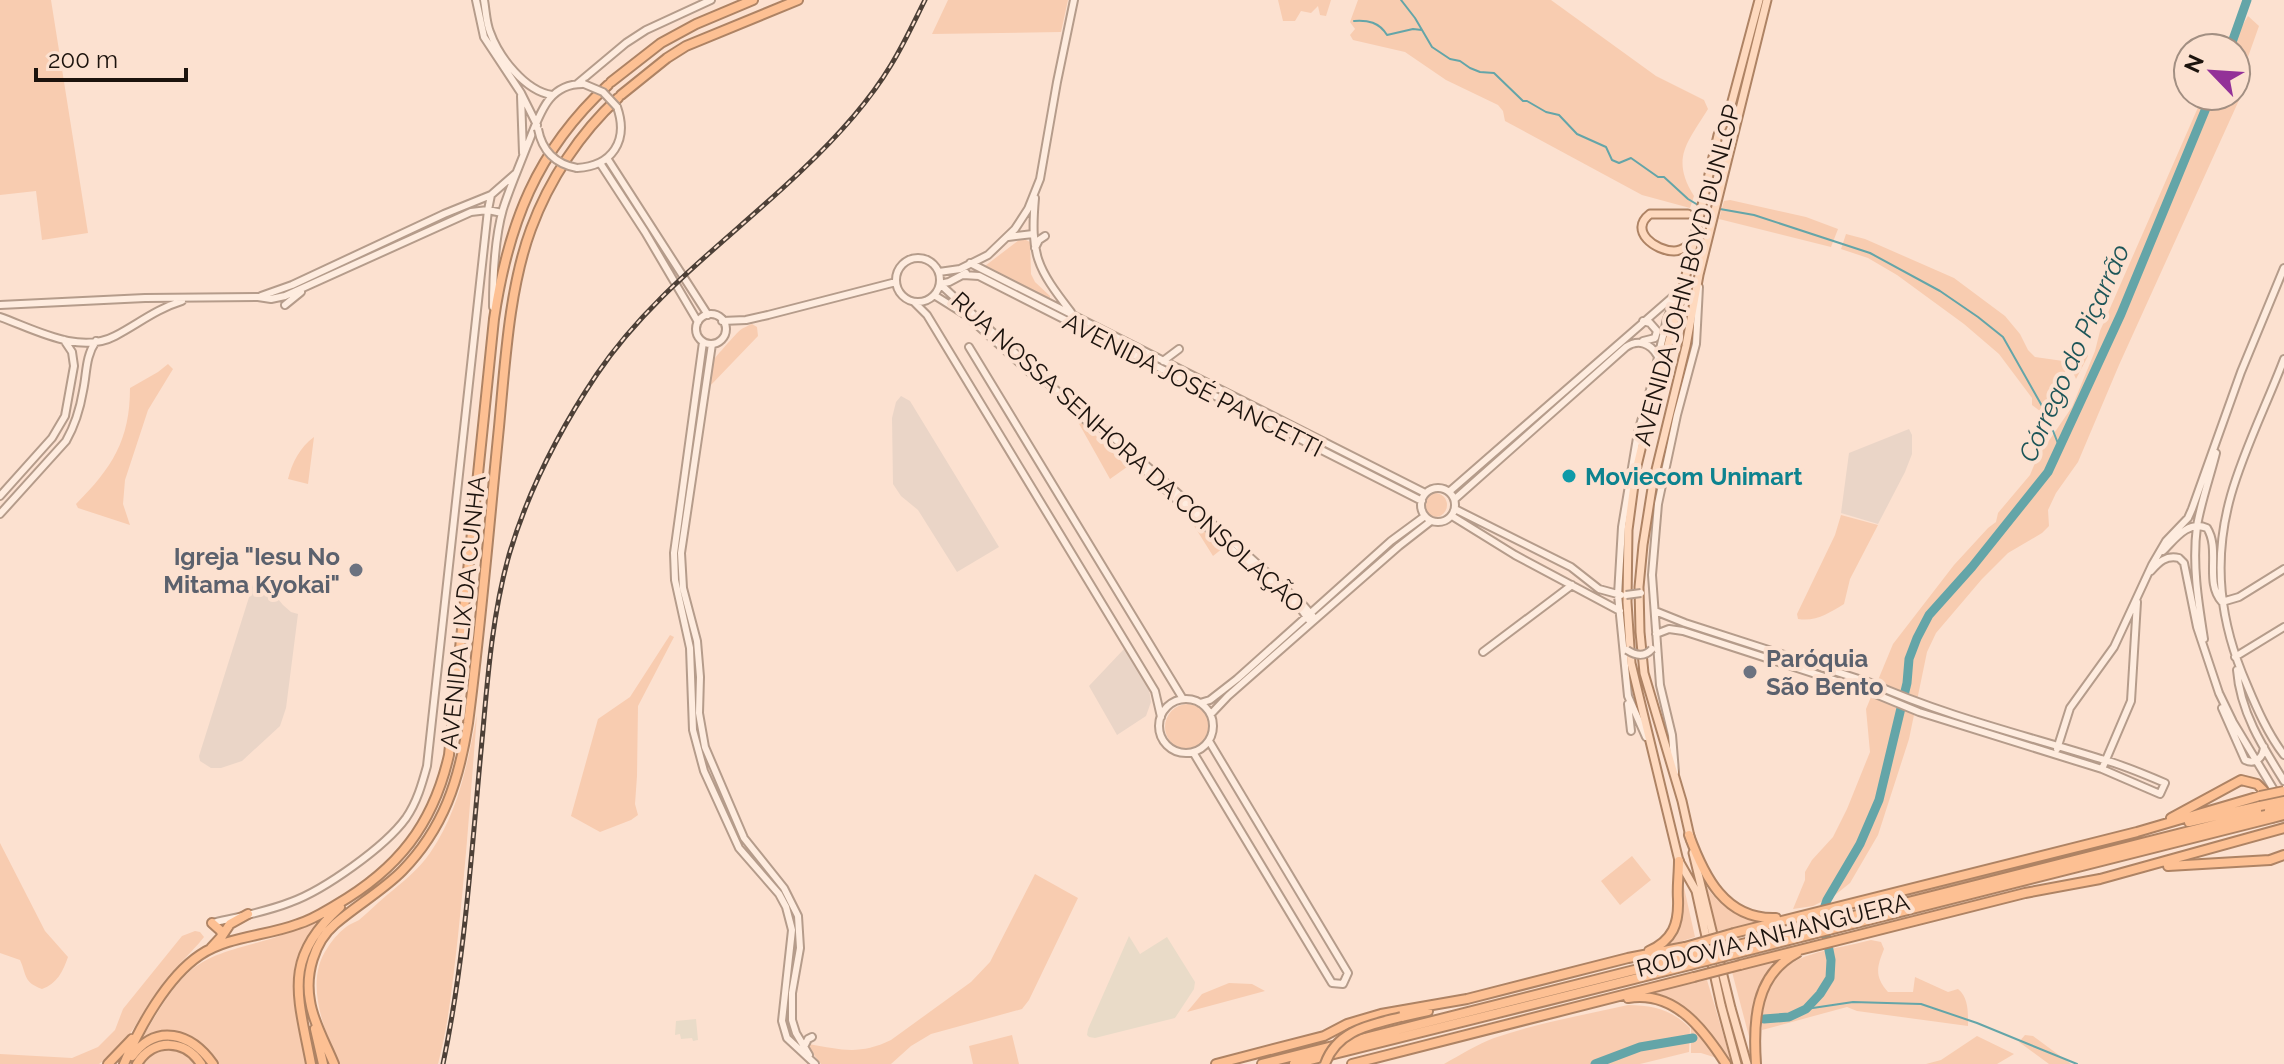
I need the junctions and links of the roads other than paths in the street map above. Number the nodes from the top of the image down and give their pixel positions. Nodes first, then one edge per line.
1 (476, 0) edge
2 (484, 0) edge
3 (711, 0) edge
4 (753, 0) edge
5 (798, 0) edge
6 (1074, 0) edge
7 (1759, 0) edge
8 (1767, 0) edge
9 (580, 84) junction
10 (521, 93) junction
11 (552, 95) junction
12 (618, 100) junction
13 (537, 126) junction
14 (607, 158) junction
15 (522, 159) junction
16 (600, 163) junction
17 (515, 174) junction
18 (1035, 194) junction
19 (491, 195) junction
20 (488, 210) junction
21 (502, 213) junction
22 (1688, 214) dead end
23 (1033, 234) junction
24 (1045, 236) dead end
25 (1008, 237) junction
26 (394, 243) junction
27 (1693, 243) junction
28 (1035, 248) junction
29 (973, 264) junction
30 (2284, 268) edge
31 (939, 272) junction
32 (327, 274) junction
33 (963, 275) junction
34 (1699, 275) junction
35 (896, 282) junction
36 (940, 284) junction
37 (1684, 284) junction
38 (308, 286) junction
39 (1678, 293) junction
40 (934, 295) junction
41 (258, 297) junction
42 (145, 298) junction
43 (189, 298) junction
44 (914, 302) junction
45 (0, 305) edge
46 (285, 305) dead end
47 (16, 313) junction
48 (150, 314) junction
49 (708, 315) junction
50 (1073, 315) junction
51 (0, 317) edge
52 (494, 319) junction
53 (746, 320) junction
54 (722, 321) junction
55 (1643, 321) junction
56 (698, 322) junction
57 (725, 332) junction
58 (64, 340) junction
59 (96, 341) junction
60 (703, 342) junction
61 (1639, 342) junction
62 (712, 344) junction
63 (969, 347) dead end
64 (1179, 349) dead end
65 (1657, 355) junction
66 (2284, 359) edge
67 (1163, 361) junction
68 (2218, 438) junction
69 (1450, 491) junction
70 (0, 496) edge
71 (1424, 497) junction
72 (1455, 499) junction
73 (1454, 512) junction
74 (0, 514) edge
75 (1428, 518) junction
76 (2197, 525) junction
77 (2156, 557) junction
78 (2284, 569) edge
79 (2146, 577) junction
80 (1572, 585) junction
81 (1622, 595) junction
82 (2138, 595) junction
83 (2222, 602) junction
84 (1655, 607) junction
85 (690, 610) junction
86 (1620, 611) junction
87 (681, 613) junction
88 (1308, 614) junction
89 (692, 621) junction
90 (1313, 621) junction
91 (684, 625) junction
92 (2284, 627) edge
93 (1656, 634) junction
94 (1622, 642) junction
95 (1483, 652) dead end
96 (2206, 654) junction
97 (2236, 660) junction
98 (1628, 696) junction
99 (1183, 699) junction
100 (1200, 703) junction
101 (1211, 714) junction
102 (1161, 717) junction
103 (1631, 731) dead end
104 (1209, 741) junction
105 (2058, 746) junction
106 (2264, 747) junction
107 (1193, 752) junction
108 (2056, 755) junction
109 (2284, 755) edge
110 (2104, 759) junction
111 (1654, 761) junction
112 (2255, 761) junction
113 (2102, 769) junction
114 (1675, 780) junction
115 (2284, 781) edge
116 (2284, 791) edge
117 (2265, 804) junction
118 (2284, 805) edge
119 (2284, 815) edge
120 (2282, 828) edge
121 (2137, 832) junction
122 (1689, 835) junction
123 (2284, 855) edge
124 (1679, 861) junction
125 (2131, 870) junction
126 (353, 895) junction
127 (248, 914) junction
128 (1797, 917) junction
129 (212, 923) joint
130 (222, 936) junction
131 (1820, 945) junction
132 (1736, 949) junction
133 (208, 951) junction
134 (1628, 958) junction
135 (1467, 999) junction
136 (310, 1004) junction
137 (1576, 1008) junction
138 (151, 1013) junction
139 (794, 1028) junction
140 (784, 1030) junction
141 (812, 1037) dead end
142 (799, 1038) junction
143 (790, 1040) junction
144 (804, 1047) junction
145 (814, 1063) edge
146 (108, 1064) edge
147 (126, 1064) edge
148 (137, 1064) edge
149 (201, 1064) edge
150 (213, 1064) edge
151 (311, 1064) edge
152 (323, 1064) edge
153 (334, 1064) edge
154 (1216, 1064) edge
155 (1262, 1064) edge
156 (1294, 1064) edge
157 (1325, 1064) edge
158 (1352, 1064) edge
159 (1726, 1064) edge
160 (1737, 1064) edge
161 (1749, 1064) edge
162 (1756, 1064) edge

1 - 10 street
2 - 11 street
3 - 9 street
4 - 52 highway, AVENIDA LIX DA CUNHA
5 - 12 highway, AVENIDA LIX DA CUNHA
6 - 18 street
7 - 27 main road, AVENIDA JOHN BOYD DUNLOP
8 - 34 main road, AVENIDA JOHN BOYD DUNLOP
9 - 11 street
9 - 12 street, bridge
10 - 13 street
10 - 15 street
11 - 13 street
12 - 14 street
12 - 136 highway, AVENIDA LIX DA CUNHA
13 - 15 street
13 - 16 street, bridge
14 - 16 street
14 - 49 street
15 - 17 street
16 - 56 street
17 - 19 street
17 - 21 street
18 - 23 street
18 - 25 street
19 - 20 street
19 - 26 street
20 - 21 street
20 - 26 street
20 - 127 street
21 - 52 street
22 - 27 main road
23 - 25 street
23 - 28 street
24 - 28 street
25 - 29 street
26 - 32 street
27 - 37 main road, AVENIDA JOHN BOYD DUNLOP
28 - 50 street
29 - 31 street
29 - 33 street
29 - 50 street, AVENIDA JOSÉ PANCETTI
30 - 68 street
31 - 35 street
31 - 36 street
32 - 38 street
32 - 41 street
33 - 36 street
33 - 71 street, AVENIDA JOSÉ PANCETTI
34 - 84 street, AVENIDA JOHN BOYD DUNLOP
34 - 114 main road, AVENIDA JOHN BOYD DUNLOP
35 - 44 street
35 - 53 street
36 - 40 street
36 - 88 street, RUA NOSSA SENHORA DA CONSOLAÇÃO
37 - 39 street
37 - 111 main road, AVENIDA JOHN BOYD DUNLOP
38 - 41 street
38 - 46 street
39 - 55 street
39 - 65 street
40 - 44 street
40 - 88 street, RUA NOSSA SENHORA DA CONSOLAÇÃO
41 - 43 street
42 - 43 street
42 - 47 street
42 - 48 street
43 - 48 street
44 - 102 street
45 - 47 street
47 - 51 street
47 - 58 street
48 - 59 street
49 - 54 street
49 - 56 street
50 - 67 street, AVENIDA JOSÉ PANCETTI
52 - 126 highway, AVENIDA LIX DA CUNHA
53 - 54 street
53 - 57 street
54 - 57 street
55 - 61 street
55 - 69 street
56 - 60 street
57 - 62 street
58 - 59 street
58 - 70 street
59 - 74 street
60 - 62 street
60 - 87 street
61 - 65 street
61 - 72 street
62 - 85 street
63 - 99 street
64 - 67 street
65 - 81 street
66 - 83 street
67 - 71 street, AVENIDA JOSÉ PANCETTI
68 - 76 street
68 - 77 street
69 - 71 street
69 - 72 street
71 - 75 street
72 - 73 street
73 - 75 street
73 - 80 street
73 - 81 street
75 - 88 street
75 - 90 street
76 - 77 street
76 - 83 street
76 - 96 street
77 - 79 street
78 - 83 street
79 - 82 street
79 - 96 street
80 - 86 street
80 - 95 street
81 - 84 street, bridge
81 - 86 street
82 - 105 street
82 - 110 street
83 - 97 street
84 - 93 street, AVENIDA JOHN BOYD DUNLOP
84 - 105 street
85 - 87 street
85 - 89 street
86 - 94 street
87 - 91 street
88 - 90 street, RUA NOSSA SENHORA DA CONSOLAÇÃO
88 - 100 street
89 - 91 street
89 - 139 street
90 - 101 street
91 - 140 street
92 - 97 street
93 - 94 street, bridge
93 - 108 street
93 - 114 street, AVENIDA JOHN BOYD DUNLOP
94 - 98 street
96 - 112 street
97 - 106 street
97 - 109 street
98 - 103 street
98 - 111 street
99 - 100 street
99 - 102 street
100 - 101 street
101 - 104 street
102 - 107 street
104 - 107 street
104 - 107 street
105 - 108 street
105 - 110 street
106 - 112 street
106 - 115 street
108 - 113 street
110 - 113 street
110 - 113 street
111 - 124 main road, AVENIDA JOHN BOYD DUNLOP
112 - 118 street
114 - 122 main road, AVENIDA JOHN BOYD DUNLOP
116 - 117 highway, bridge
117 - 118 highway, RODOVIA ANHANGUERA, bridge
117 - 119 highway, RODOVIA ANHANGUERA, bridge
117 - 121 highway
117 - 121 highway
117 - 132 highway, RODOVIA ANHANGUERA
120 - 125 highway
121 - 128 highway
122 - 128 highway
122 - 161 main road, AVENIDA JOHN BOYD DUNLOP
123 - 125 highway
124 - 134 highway
124 - 160 main road, AVENIDA JOHN BOYD DUNLOP
125 - 131 highway
126 - 133 highway, AVENIDA LIX DA CUNHA
126 - 151 highway
127 - 129 street
127 - 130 highway
128 - 134 highway, bridge
129 - 130 highway
130 - 133 highway
131 - 137 highway, bridge
131 - 162 highway
132 - 155 highway, RODOVIA ANHANGUERA, bridge
132 - 156 highway, RODOVIA ANHANGUERA, bridge
133 - 138 highway, AVENIDA LIX DA CUNHA
134 - 135 highway
135 - 154 highway
135 - 157 highway, bridge
136 - 152 highway
136 - 153 highway, AVENIDA LIX DA CUNHA
137 - 158 highway
137 - 159 highway
138 - 146 highway
138 - 147 highway
139 - 140 street
139 - 142 street
140 - 143 street
141 - 144 street
142 - 143 street
142 - 144 street
143 - 145 street
144 - 145 street
147 - 150 highway
148 - 149 highway

